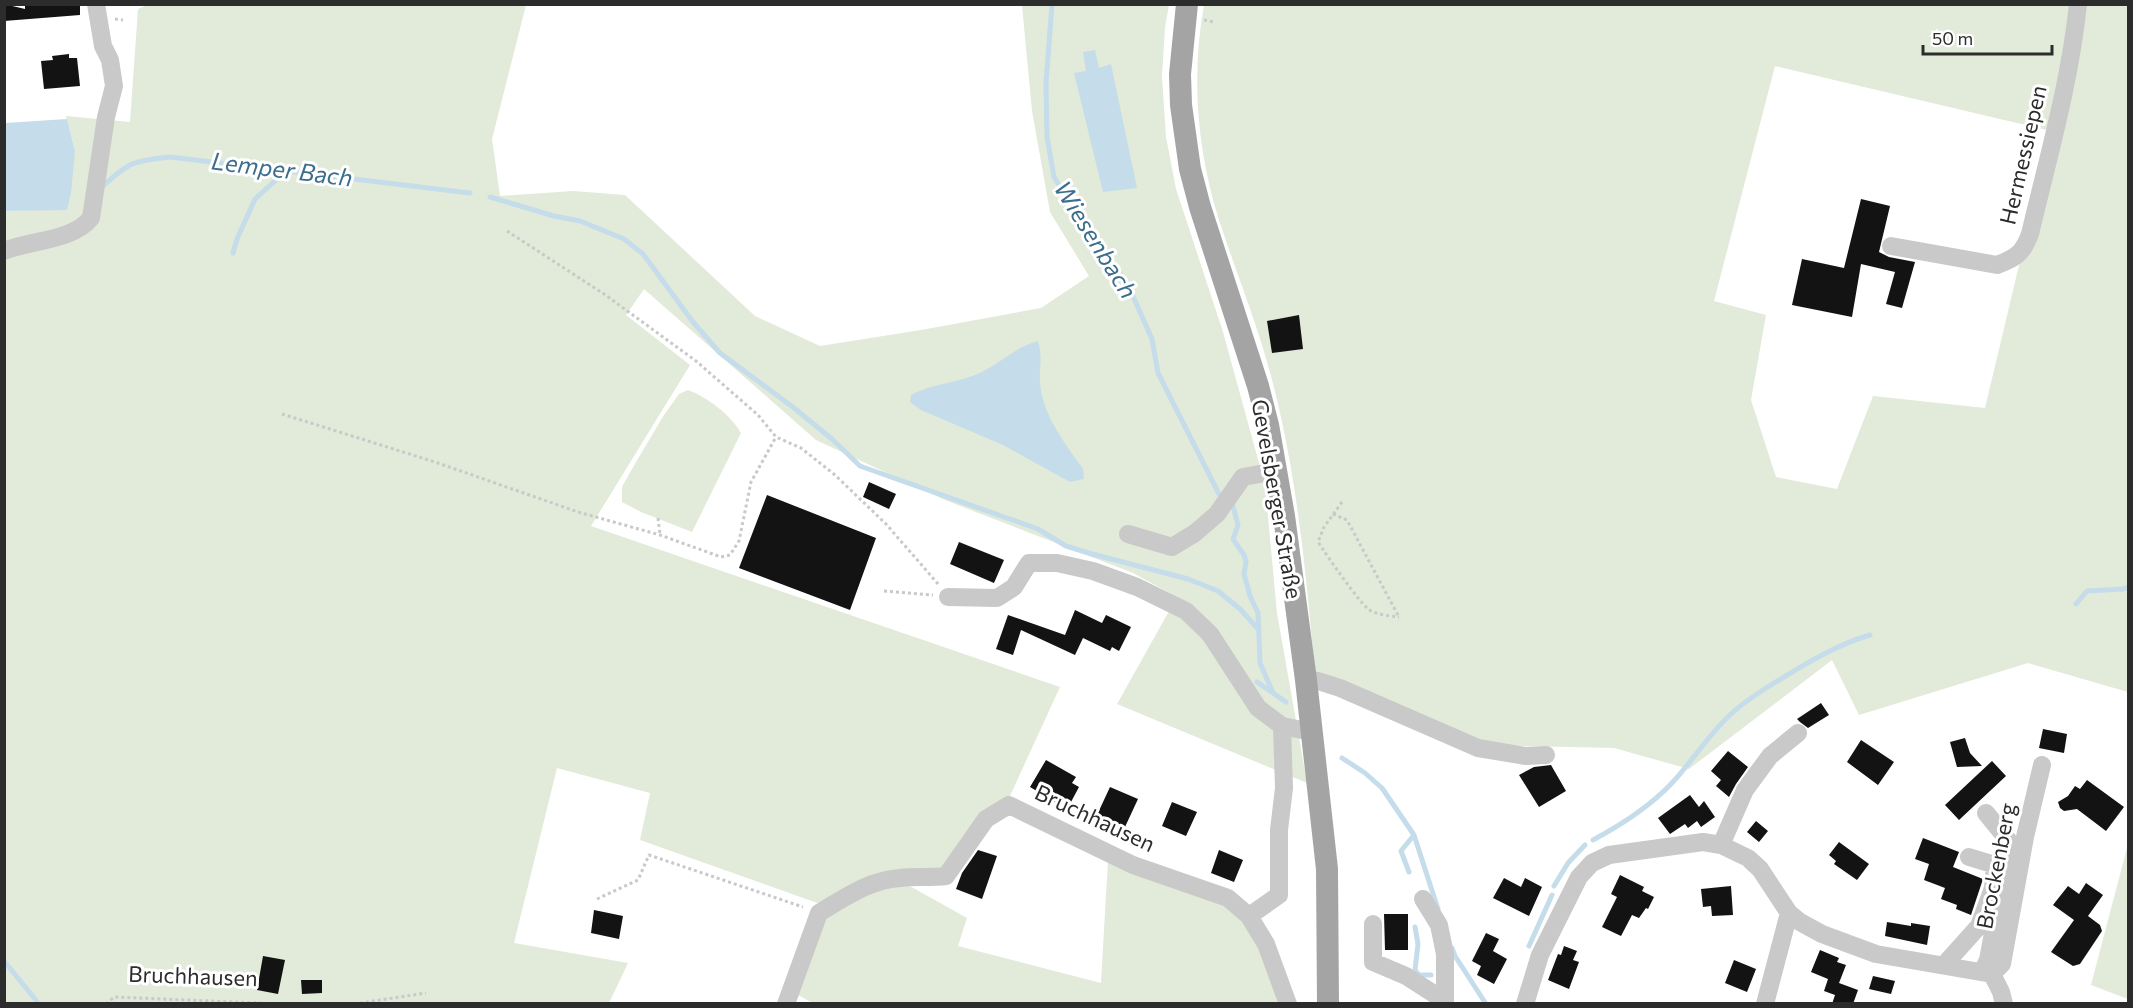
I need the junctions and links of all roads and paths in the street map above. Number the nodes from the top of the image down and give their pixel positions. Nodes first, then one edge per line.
1 (96, 4) edge
2 (1187, 4) edge
3 (2078, 4) edge
4 (507, 231) dead end
5 (1891, 246) dead end
6 (4, 251) edge
7 (282, 414) dead end
8 (776, 436) junction
9 (1276, 471) junction
10 (1342, 502) dead end
11 (1333, 514) junction
12 (658, 518) dead end
13 (1128, 534) dead end
14 (660, 535) junction
15 (884, 591) dead end
16 (948, 597) junction
17 (1306, 680) junction
18 (1282, 726) junction
19 (1312, 732) junction
20 (1798, 733) dead end
21 (1546, 755) dead end
22 (2042, 765) dead end
23 (1986, 813) dead end
24 (1721, 845) junction
25 (1969, 857) dead end
26 (597, 899) dead end
27 (1423, 899) dead end
28 (819, 913) junction
29 (1789, 913) junction
30 (1249, 916) junction
31 (1373, 924) dead end
32 (1944, 965) junction
33 (1987, 973) junction
34 (426, 993) dead end
35 (1445, 1002) edge
36 (106, 1004) edge
37 (281, 1004) edge
38 (354, 1004) edge
39 (786, 1004) edge
40 (1288, 1004) edge
41 (1328, 1004) edge
42 (1525, 1004) edge
43 (1765, 1004) edge
44 (2004, 1004) edge

1 - 6 street
2 - 9 main road, Gevelsberger Straße
3 - 5 street, Hermessiepen
4 - 8 path
7 - 14 path
8 - 14 path
8 - 16 path
9 - 13 street
9 - 17 main road, Gevelsberger Straße
10 - 11 path
11 - 11 path
12 - 14 path
15 - 16 path
16 - 18 street
17 - 19 main road, Gevelsberger Straße
17 - 21 street
18 - 19 street
18 - 30 street
19 - 41 main road, Gevelsberger Straße
20 - 24 street
22 - 33 street, Brockenberg
23 - 33 street, Brockenberg
24 - 29 street
24 - 42 street
25 - 32 street, Brockenberg
26 - 28 path
27 - 35 street
28 - 30 street, Bruchhausen
28 - 39 street
29 - 32 street
29 - 43 street
30 - 40 street, Bruchhausen
31 - 35 street
32 - 33 street
33 - 44 street
34 - 38 path
36 - 37 path, Bruchhausen

